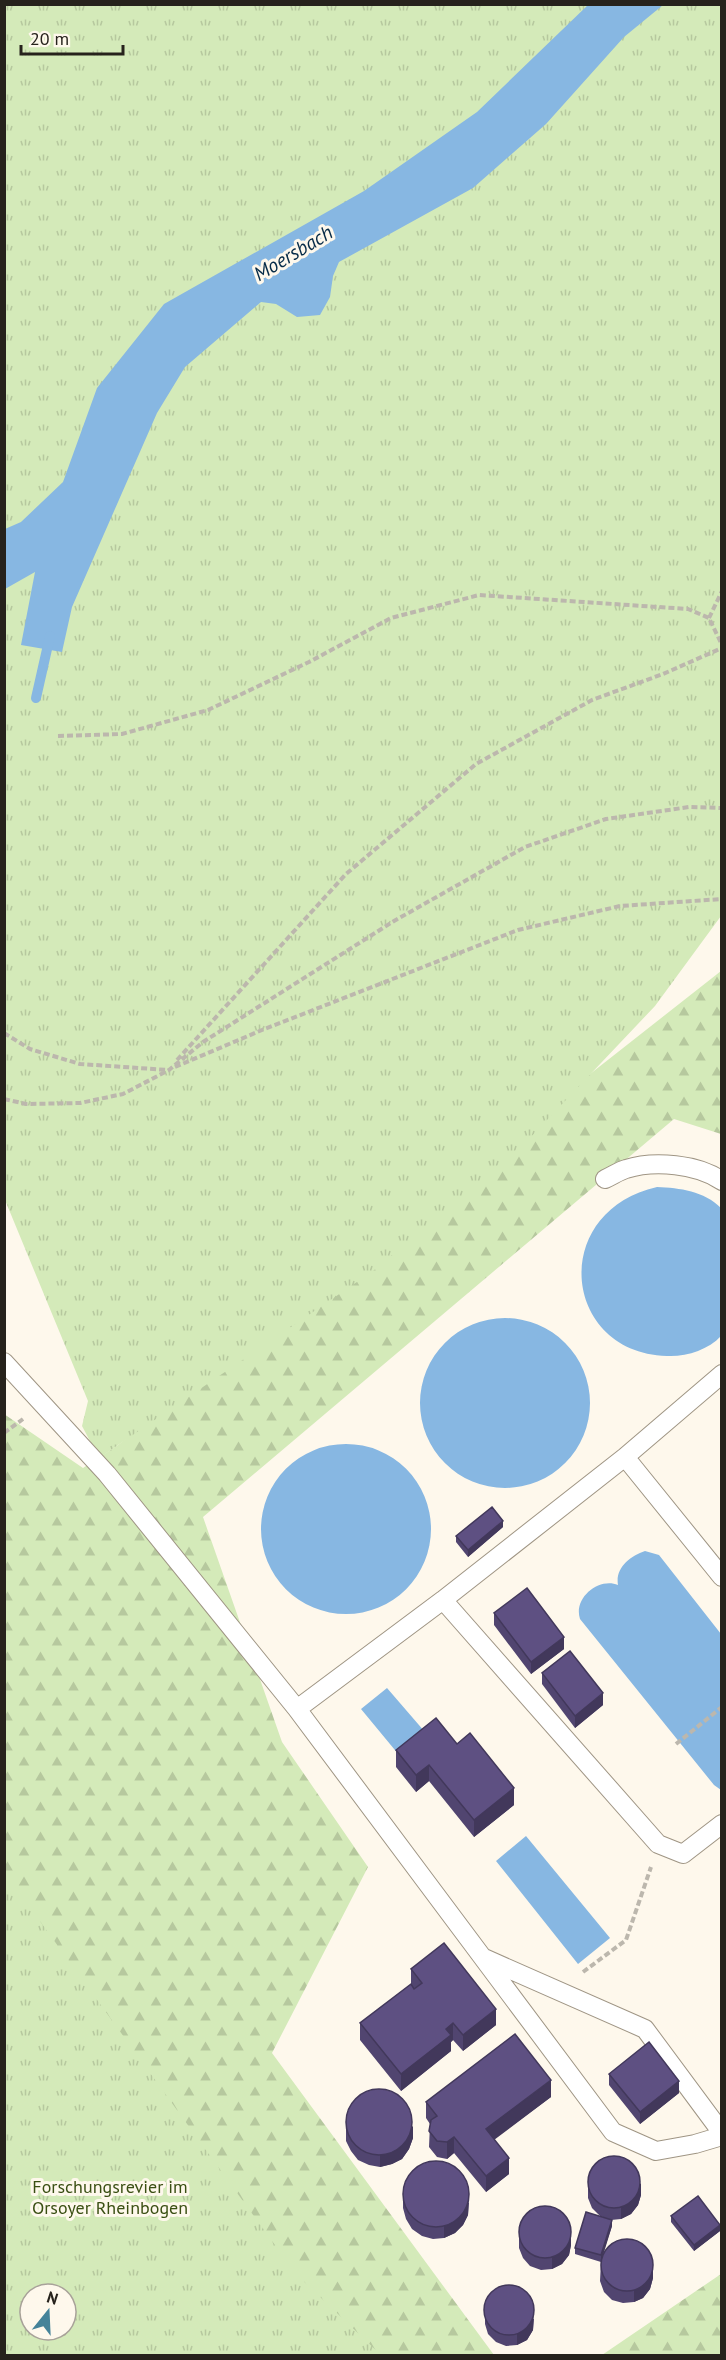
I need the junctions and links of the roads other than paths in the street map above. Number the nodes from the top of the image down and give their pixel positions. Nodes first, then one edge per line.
1 (605, 1179) dead end
2 (722, 1181) edge
3 (4, 1362) edge
4 (722, 1374) edge
5 (625, 1457) junction
6 (722, 1577) edge
7 (443, 1600) junction
8 (297, 1709) junction
9 (722, 1824) edge
10 (483, 1957) junction
11 (722, 2134) edge

1 - 2 lane
3 - 8 lane
4 - 5 lane
5 - 6 lane
5 - 7 lane
7 - 8 lane
7 - 9 lane
8 - 10 lane
10 - 11 lane
10 - 11 lane

